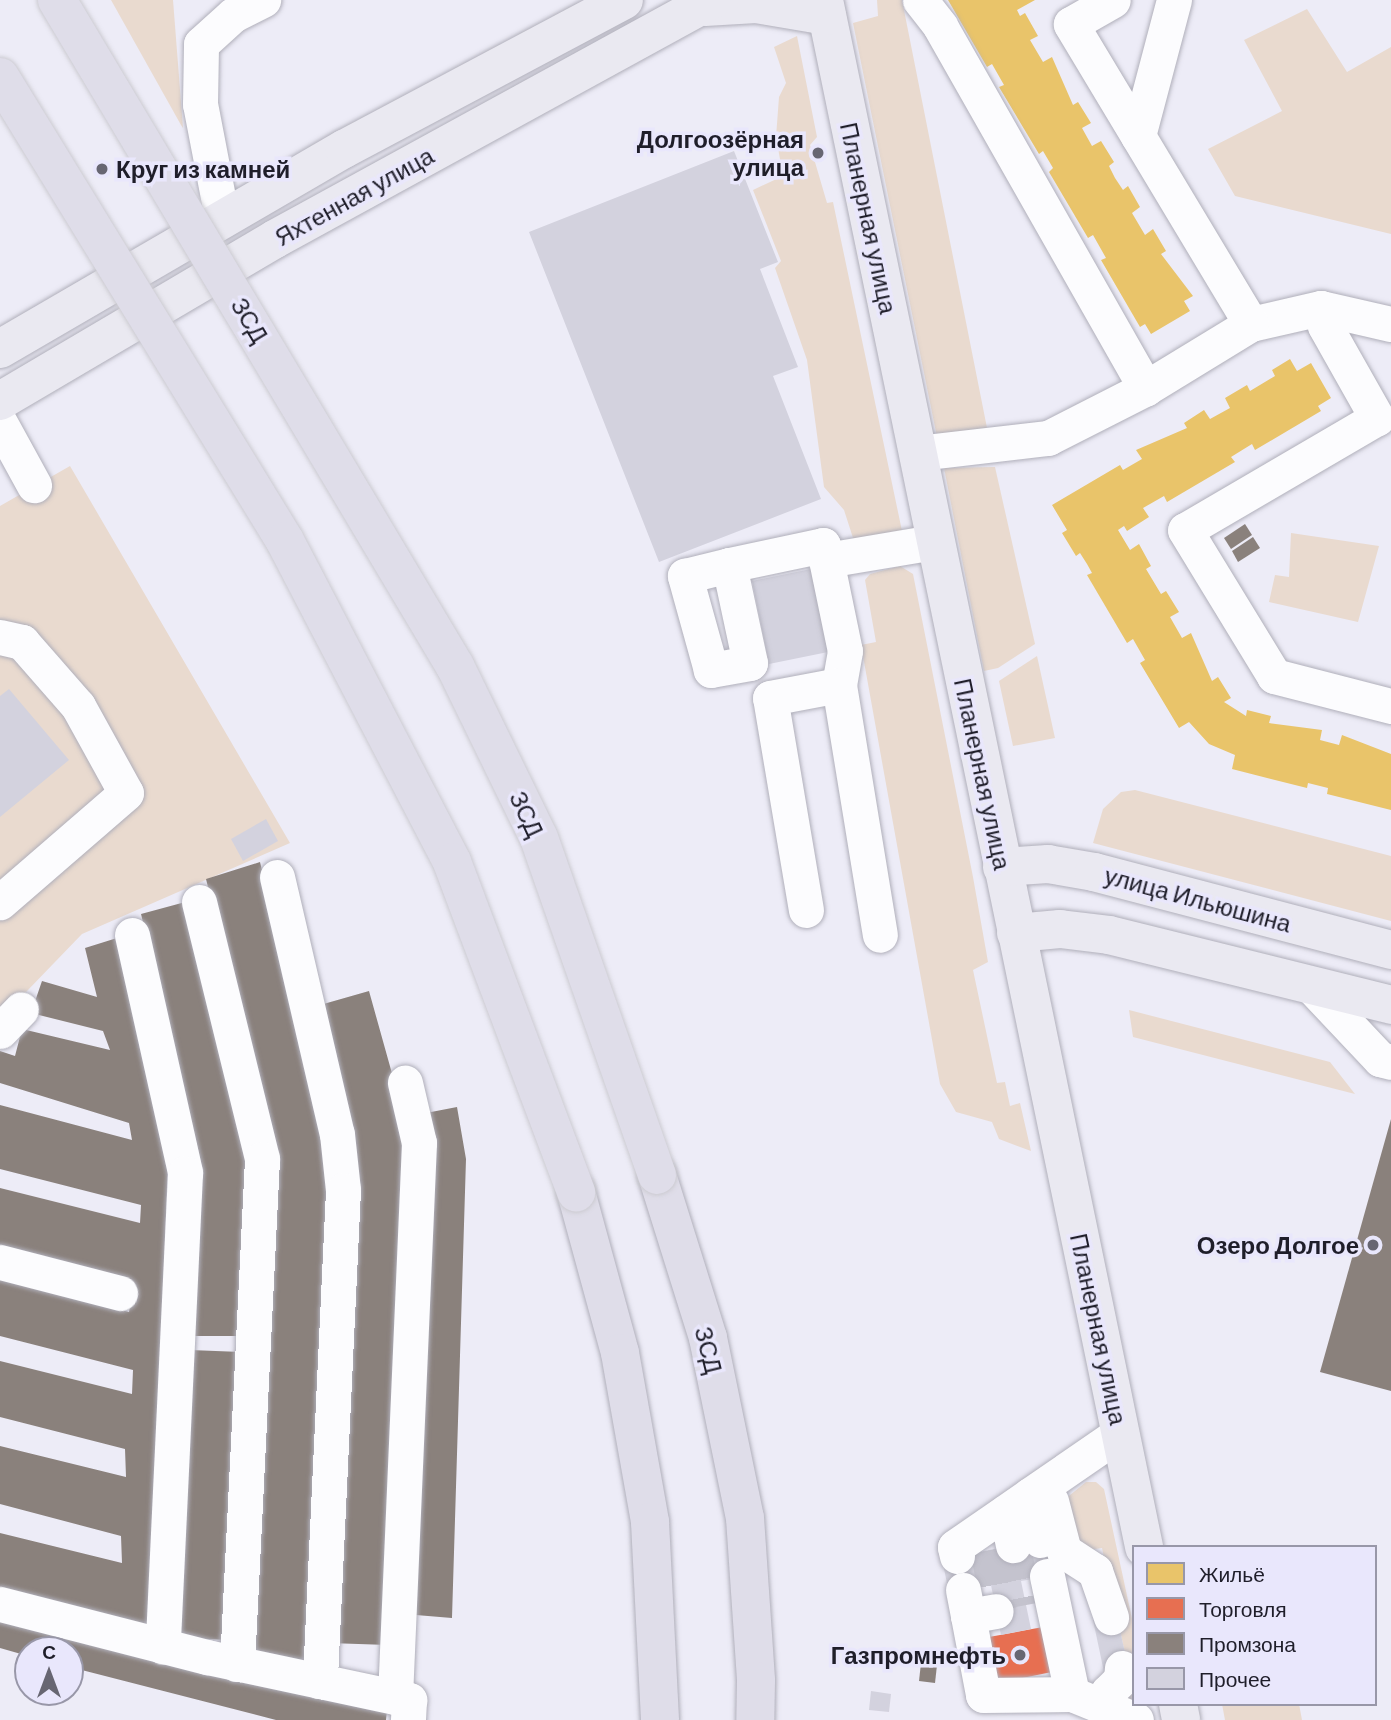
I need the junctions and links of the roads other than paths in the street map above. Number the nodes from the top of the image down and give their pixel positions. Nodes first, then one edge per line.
1 (57, 0) edge
2 (263, 0) edge
3 (624, 0) edge
4 (920, 0) edge
5 (1113, 0) edge
6 (1174, 0) edge
7 (708, 4) edge
8 (826, 8) edge
9 (0, 77) edge
10 (1138, 136) junction
11 (222, 218) junction
12 (1321, 308) junction
13 (1251, 324) junction
14 (1391, 324) edge
15 (0, 349) edge
16 (1146, 388) junction
17 (0, 401) edge
18 (0, 423) edge
19 (918, 453) junction
20 (34, 485) dead end
21 (934, 542) junction
22 (826, 560) junction
23 (729, 565) dead end
24 (0, 637) edge
25 (839, 685) junction
26 (1391, 706) edge
27 (1002, 867) junction
28 (277, 877) dead end
29 (0, 902) edge
30 (199, 902) dead end
31 (806, 910) dead end
32 (1016, 933) junction
33 (132, 935) dead end
34 (880, 935) dead end
35 (1391, 950) edge
36 (1313, 988) junction
37 (1391, 1005) edge
38 (1391, 1062) edge
39 (405, 1083) dead end
40 (0, 1262) edge
41 (120, 1293) dead end
42 (1120, 1433) junction
43 (1144, 1545) edge
44 (0, 1604) edge
45 (1111, 1617) dead end
46 (163, 1646) junction
47 (237, 1664) junction
48 (1122, 1668) dead end
49 (320, 1681) junction
50 (1072, 1694) junction
51 (401, 1709) edge
52 (1122, 1714) edge
53 (660, 1720) edge
54 (755, 1720) edge

1 - 54 highway, ЗСД, bridge
2 - 11 street
3 - 11 main road, Яхтенная улица
4 - 16 street
5 - 10 street
6 - 10 street
7 - 8 main road
7 - 17 main road, Яхтенная улица
8 - 19 main road, Планерная улица
9 - 53 highway, bridge
10 - 13 street
11 - 15 main road, Яхтенная улица
12 - 13 street
12 - 14 street
12 - 26 street
13 - 16 street
16 - 19 street
18 - 20 street
19 - 21 main road, Планерная улица
21 - 22 street
21 - 27 main road, Планерная улица
22 - 23 street
22 - 25 street
24 - 29 street
25 - 31 street
25 - 34 street
27 - 32 main road, Планерная улица
27 - 35 main road, улица Ильюшина
28 - 49 street
30 - 47 street
32 - 36 main road
32 - 42 main road, Планерная улица
33 - 46 street
36 - 37 main road
36 - 38 street
39 - 51 street
40 - 41 street
42 - 43 main road, Планерная улица
42 - 45 street
44 - 46 street
46 - 47 street
47 - 49 street
48 - 52 street
49 - 51 street
50 - 50 street
50 - 52 street

